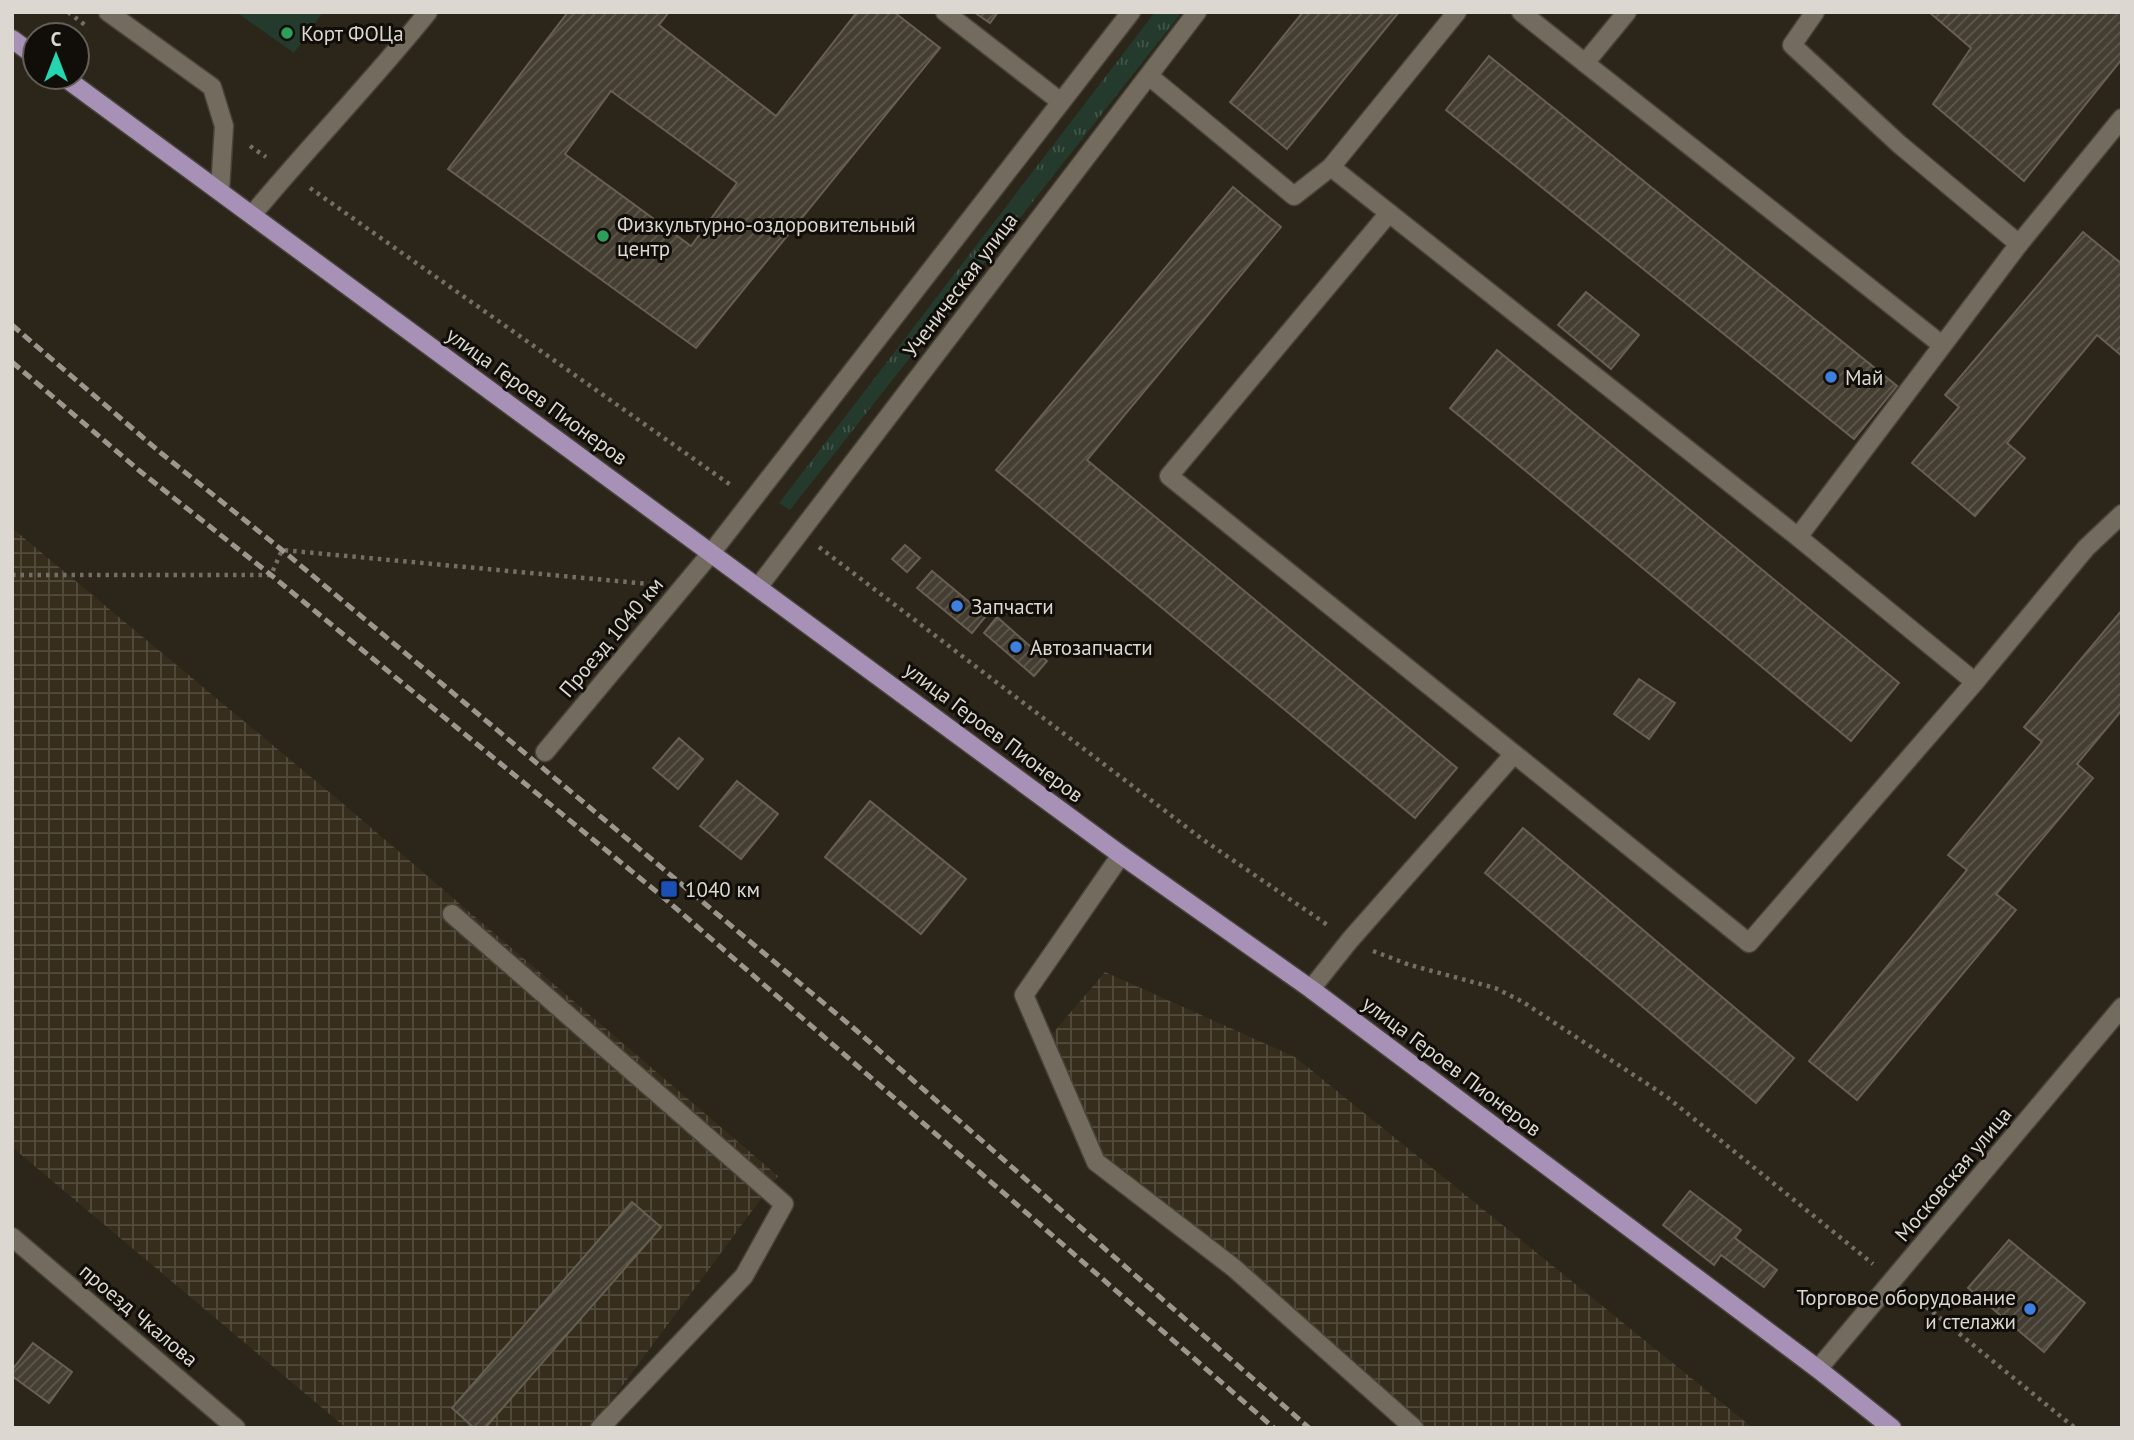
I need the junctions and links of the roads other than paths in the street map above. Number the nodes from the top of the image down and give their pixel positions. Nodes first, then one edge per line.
1 (108, 12) edge
2 (428, 12) edge
3 (945, 12) edge
4 (1131, 12) edge
5 (1197, 12) edge
6 (1457, 12) edge
7 (1521, 12) edge
8 (1627, 12) edge
9 (1815, 12) edge
10 (1585, 63) junction
11 (1149, 76) junction
12 (83, 91) edge
13 (1061, 102) junction
14 (2122, 118) edge
15 (1331, 167) junction
16 (220, 190) junction
17 (1389, 213) junction
18 (252, 215) junction
19 (2019, 244) junction
20 (1942, 345) junction
21 (2122, 514) edge
22 (1798, 537) junction
23 (712, 552) junction
24 (759, 586) junction
25 (1975, 682) junction
26 (545, 752) dead end
27 (1514, 754) junction
28 (1121, 855) junction
29 (452, 914) dead end
30 (1311, 989) junction
31 (2122, 1007) edge
32 (12, 1237) edge
33 (1818, 1369) junction
34 (236, 1428) edge
35 (600, 1428) edge
36 (1414, 1428) edge
37 (1892, 1428) edge

1 - 16 street
2 - 18 street
3 - 13 street
4 - 13 street, Ученическая улица
5 - 11 street, Ученическая улица
6 - 15 street
7 - 10 street
8 - 10 street
9 - 19 street
10 - 20 street
11 - 15 street
11 - 24 street, Ученическая улица
12 - 16 main road, улица Героев Пионеров
13 - 23 street, Ученическая улица
14 - 19 street
15 - 17 street
16 - 18 main road, улица Героев Пионеров
17 - 22 street
17 - 27 street
18 - 23 main road, улица Героев Пионеров
19 - 20 street
20 - 22 street
21 - 25 street
22 - 25 street
23 - 24 main road, улица Героев Пионеров
23 - 26 street, Проезд 1040 км
24 - 28 main road, улица Героев Пионеров
25 - 27 street
27 - 30 street
28 - 30 main road, улица Героев Пионеров
28 - 36 street
29 - 35 street
30 - 33 main road, улица Героев Пионеров
31 - 33 street, Московская улица
32 - 34 street, проезд Чкалова
33 - 37 main road, улица Героев Пионеров

